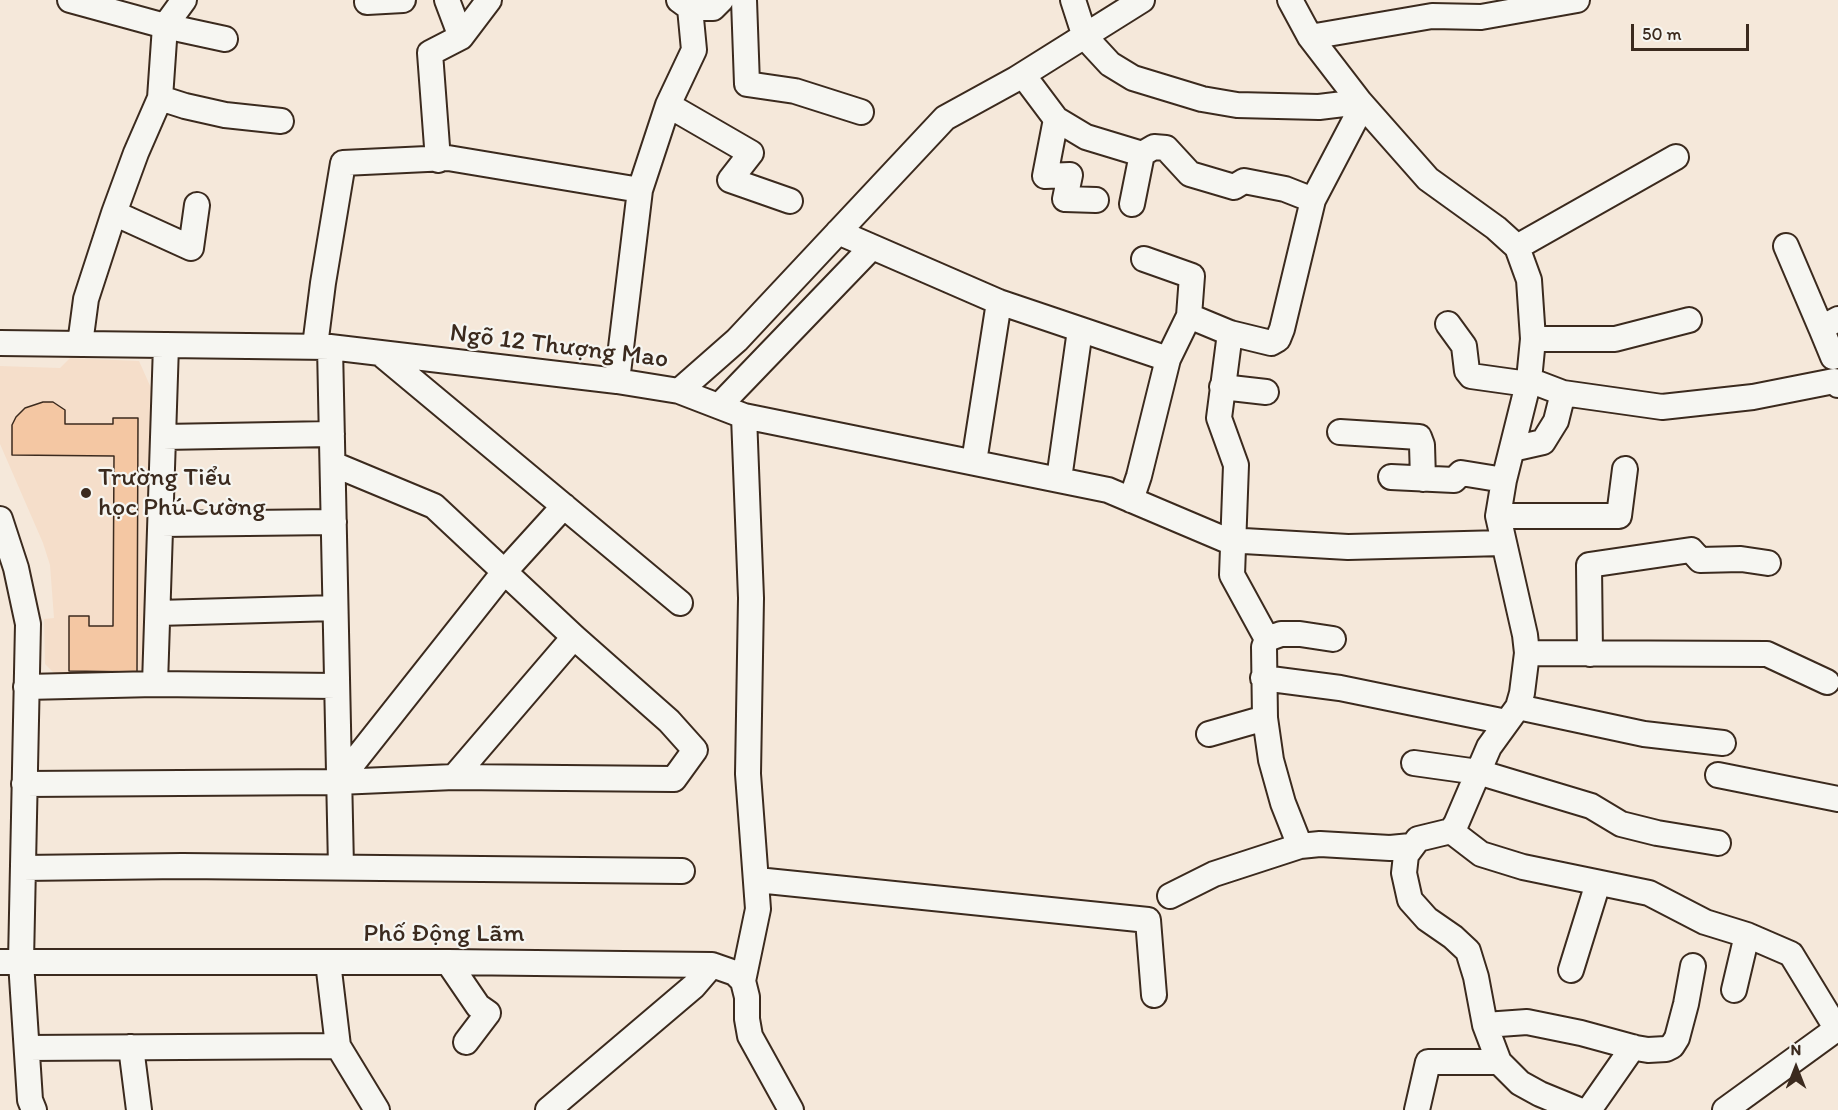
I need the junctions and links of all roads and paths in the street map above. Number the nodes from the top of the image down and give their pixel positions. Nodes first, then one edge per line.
1 (184, 0) edge
2 (403, 0) edge
3 (447, 0) edge
4 (489, 0) edge
5 (721, 0) edge
6 (744, 0) edge
7 (1074, 0) edge
8 (1142, 0) edge
9 (1290, 0) edge
10 (1577, 0) edge
11 (83, 2) edge
12 (367, 2) dead end
13 (684, 4) edge
14 (1430, 8) edge
15 (1479, 8) edge
16 (165, 26) junction
17 (461, 37) junction
18 (1085, 37) junction
19 (1310, 37) junction
20 (225, 39) dead end
21 (1023, 75) junction
22 (160, 98) junction
23 (1360, 102) junction
24 (668, 105) junction
25 (861, 112) dead end
26 (1056, 119) junction
27 (281, 121) dead end
28 (1143, 154) junction
29 (1676, 156) dead end
30 (438, 160) junction
31 (640, 190) junction
32 (1096, 200) dead end
33 (1313, 200) junction
34 (790, 201) dead end
35 (1132, 204) dead end
36 (197, 205) dead end
37 (114, 213) junction
38 (838, 232) junction
39 (1786, 246) dead end
40 (873, 247) junction
41 (1517, 247) junction
42 (1144, 259) dead end
43 (999, 302) junction
44 (1189, 316) junction
45 (1689, 320) dead end
46 (1448, 324) dead end
47 (1829, 324) edge
48 (1080, 330) junction
49 (1230, 333) junction
50 (1533, 339) junction
51 (0, 343) edge
52 (80, 344) junction
53 (166, 345) junction
54 (323, 346) junction
55 (380, 352) junction
56 (1835, 356) edge
57 (1168, 359) junction
58 (617, 381) junction
59 (1529, 382) junction
60 (1836, 383) edge
61 (1222, 387) junction
62 (679, 391) junction
63 (1266, 392) dead end
64 (1563, 393) junction
65 (719, 406) junction
66 (744, 416) junction
67 (1340, 432) dead end
68 (332, 434) junction
69 (163, 437) junction
70 (1512, 449) junction
71 (974, 462) junction
72 (333, 464) junction
73 (1625, 469) dead end
74 (1391, 477) dead end
75 (1059, 479) junction
76 (1423, 479) junction
77 (1504, 480) junction
78 (1131, 500) junction
79 (564, 506) junction
80 (1498, 516) junction
81 (0, 519) edge
82 (334, 522) junction
83 (161, 524) junction
84 (1232, 541) junction
85 (1503, 543) junction
86 (1767, 563) dead end
87 (505, 572) junction
88 (10, 588) edge
89 (680, 603) dead end
90 (335, 608) junction
91 (158, 614) junction
92 (574, 637) junction
93 (1268, 639) junction
94 (1333, 639) dead end
95 (1527, 652) junction
96 (1590, 654) junction
97 (1263, 678) junction
98 (1827, 682) dead end
99 (156, 684) junction
100 (336, 686) junction
101 (26, 687) junction
102 (1512, 714) junction
103 (1264, 718) junction
104 (1209, 734) dead end
105 (1723, 743) dead end
106 (1414, 763) dead end
107 (1478, 772) junction
108 (1718, 775) dead end
109 (454, 777) junction
110 (338, 782) junction
111 (24, 784) junction
112 (1838, 800) edge
113 (1451, 831) junction
114 (1718, 843) dead end
115 (1300, 846) junction
116 (1411, 846) junction
117 (341, 867) junction
118 (23, 868) junction
119 (682, 871) dead end
120 (757, 880) junction
121 (1598, 883) junction
122 (1170, 896) dead end
123 (1747, 935) junction
124 (10, 962) edge
125 (328, 962) junction
126 (448, 962) junction
127 (712, 965) junction
128 (1693, 966) dead end
129 (1570, 970) dead end
130 (743, 981) junction
131 (1734, 990) dead end
132 (1154, 995) dead end
133 (1485, 1025) junction
134 (1838, 1030) edge
135 (466, 1042) dead end
136 (338, 1046) junction
137 (27, 1047) junction
138 (131, 1047) junction
139 (1633, 1047) junction
140 (1500, 1062) junction
141 (34, 1110) edge
142 (139, 1110) edge
143 (377, 1110) edge
144 (548, 1110) edge
145 (791, 1110) edge
146 (1417, 1110) edge
147 (1579, 1110) edge
148 (1589, 1110) edge
149 (1725, 1110) edge

1 - 16 street
2 - 12 street
3 - 17 street
4 - 17 street
5 - 13 street
6 - 25 street
7 - 18 street
8 - 18 street, Ngõ 12 Thượng Mao
9 - 19 street
10 - 15 street
11 - 16 street
13 - 24 street
14 - 15 street
14 - 19 street
16 - 20 street
16 - 22 street
17 - 30 street
18 - 21 street, Ngõ 12 Thượng Mao
18 - 23 street
19 - 23 street
21 - 26 street
21 - 38 street, Ngõ 12 Thượng Mao
22 - 27 street
22 - 37 street
23 - 33 street
23 - 41 street
24 - 31 street
24 - 34 street
26 - 28 street
26 - 32 street
28 - 33 street
28 - 35 street
29 - 41 street
30 - 31 street
30 - 54 street
31 - 58 street
33 - 49 street
36 - 37 street
37 - 52 street
38 - 40 street
38 - 62 street, Ngõ 12 Thượng Mao
39 - 47 street
40 - 43 street
40 - 65 street
41 - 50 street
42 - 44 street
43 - 48 street
43 - 71 street
44 - 49 street
44 - 57 street
45 - 50 street
46 - 59 street
47 - 56 street
48 - 57 street
48 - 75 street
49 - 61 street
50 - 59 street
51 - 52 street, Ngõ 12 Thượng Mao
52 - 53 street, Ngõ 12 Thượng Mao
53 - 54 street, Ngõ 12 Thượng Mao
53 - 69 street
54 - 55 street, Ngõ 12 Thượng Mao
54 - 68 street
55 - 58 street, Ngõ 12 Thượng Mao
55 - 79 street
56 - 60 street
57 - 78 street
58 - 62 street, Ngõ 12 Thượng Mao
59 - 64 street
59 - 70 street
60 - 64 street
61 - 63 street
61 - 84 street
62 - 65 street
64 - 70 street
65 - 66 street
66 - 71 street
66 - 120 street
67 - 76 street
68 - 69 street
68 - 72 street
69 - 83 street
70 - 77 street
71 - 75 street
72 - 82 street
72 - 87 street
73 - 80 street
74 - 76 street
75 - 78 street
76 - 77 street
77 - 80 street
78 - 84 street
79 - 87 street
79 - 89 street
80 - 85 street
81 - 88 street
82 - 83 street
82 - 90 street
83 - 91 street
84 - 85 street
84 - 93 street
85 - 95 street
86 - 96 street
87 - 92 street
87 - 110 street
88 - 101 street
90 - 91 street
90 - 100 street
91 - 99 street
92 - 109 street
92 - 109 street
93 - 94 street
93 - 97 street
95 - 96 street
95 - 102 street
96 - 98 street
97 - 102 street
97 - 103 street
99 - 100 street
99 - 101 street
100 - 110 street
101 - 111 street
102 - 105 street
102 - 107 street
103 - 104 street
103 - 115 street
106 - 107 street
107 - 113 street
107 - 114 street
108 - 112 street
109 - 110 street
110 - 111 street
110 - 117 street
111 - 118 street
113 - 116 street
113 - 121 street
115 - 116 street
115 - 122 street
116 - 133 street
117 - 118 street
117 - 119 street
118 - 124 street
120 - 130 street
120 - 132 street
121 - 123 street
121 - 129 street
123 - 131 street
123 - 134 street
124 - 125 street, Phố Động Lãm
124 - 137 street
125 - 126 street, Phố Động Lãm
125 - 136 street
126 - 127 street, Phố Động Lãm
126 - 135 street
127 - 130 street, Phố Động Lãm
127 - 144 street
128 - 139 street
130 - 145 street
133 - 139 street
133 - 140 street
134 - 149 street
136 - 138 street
136 - 143 street
137 - 138 street
137 - 141 street
138 - 142 street
139 - 148 street
140 - 146 street
140 - 147 street

